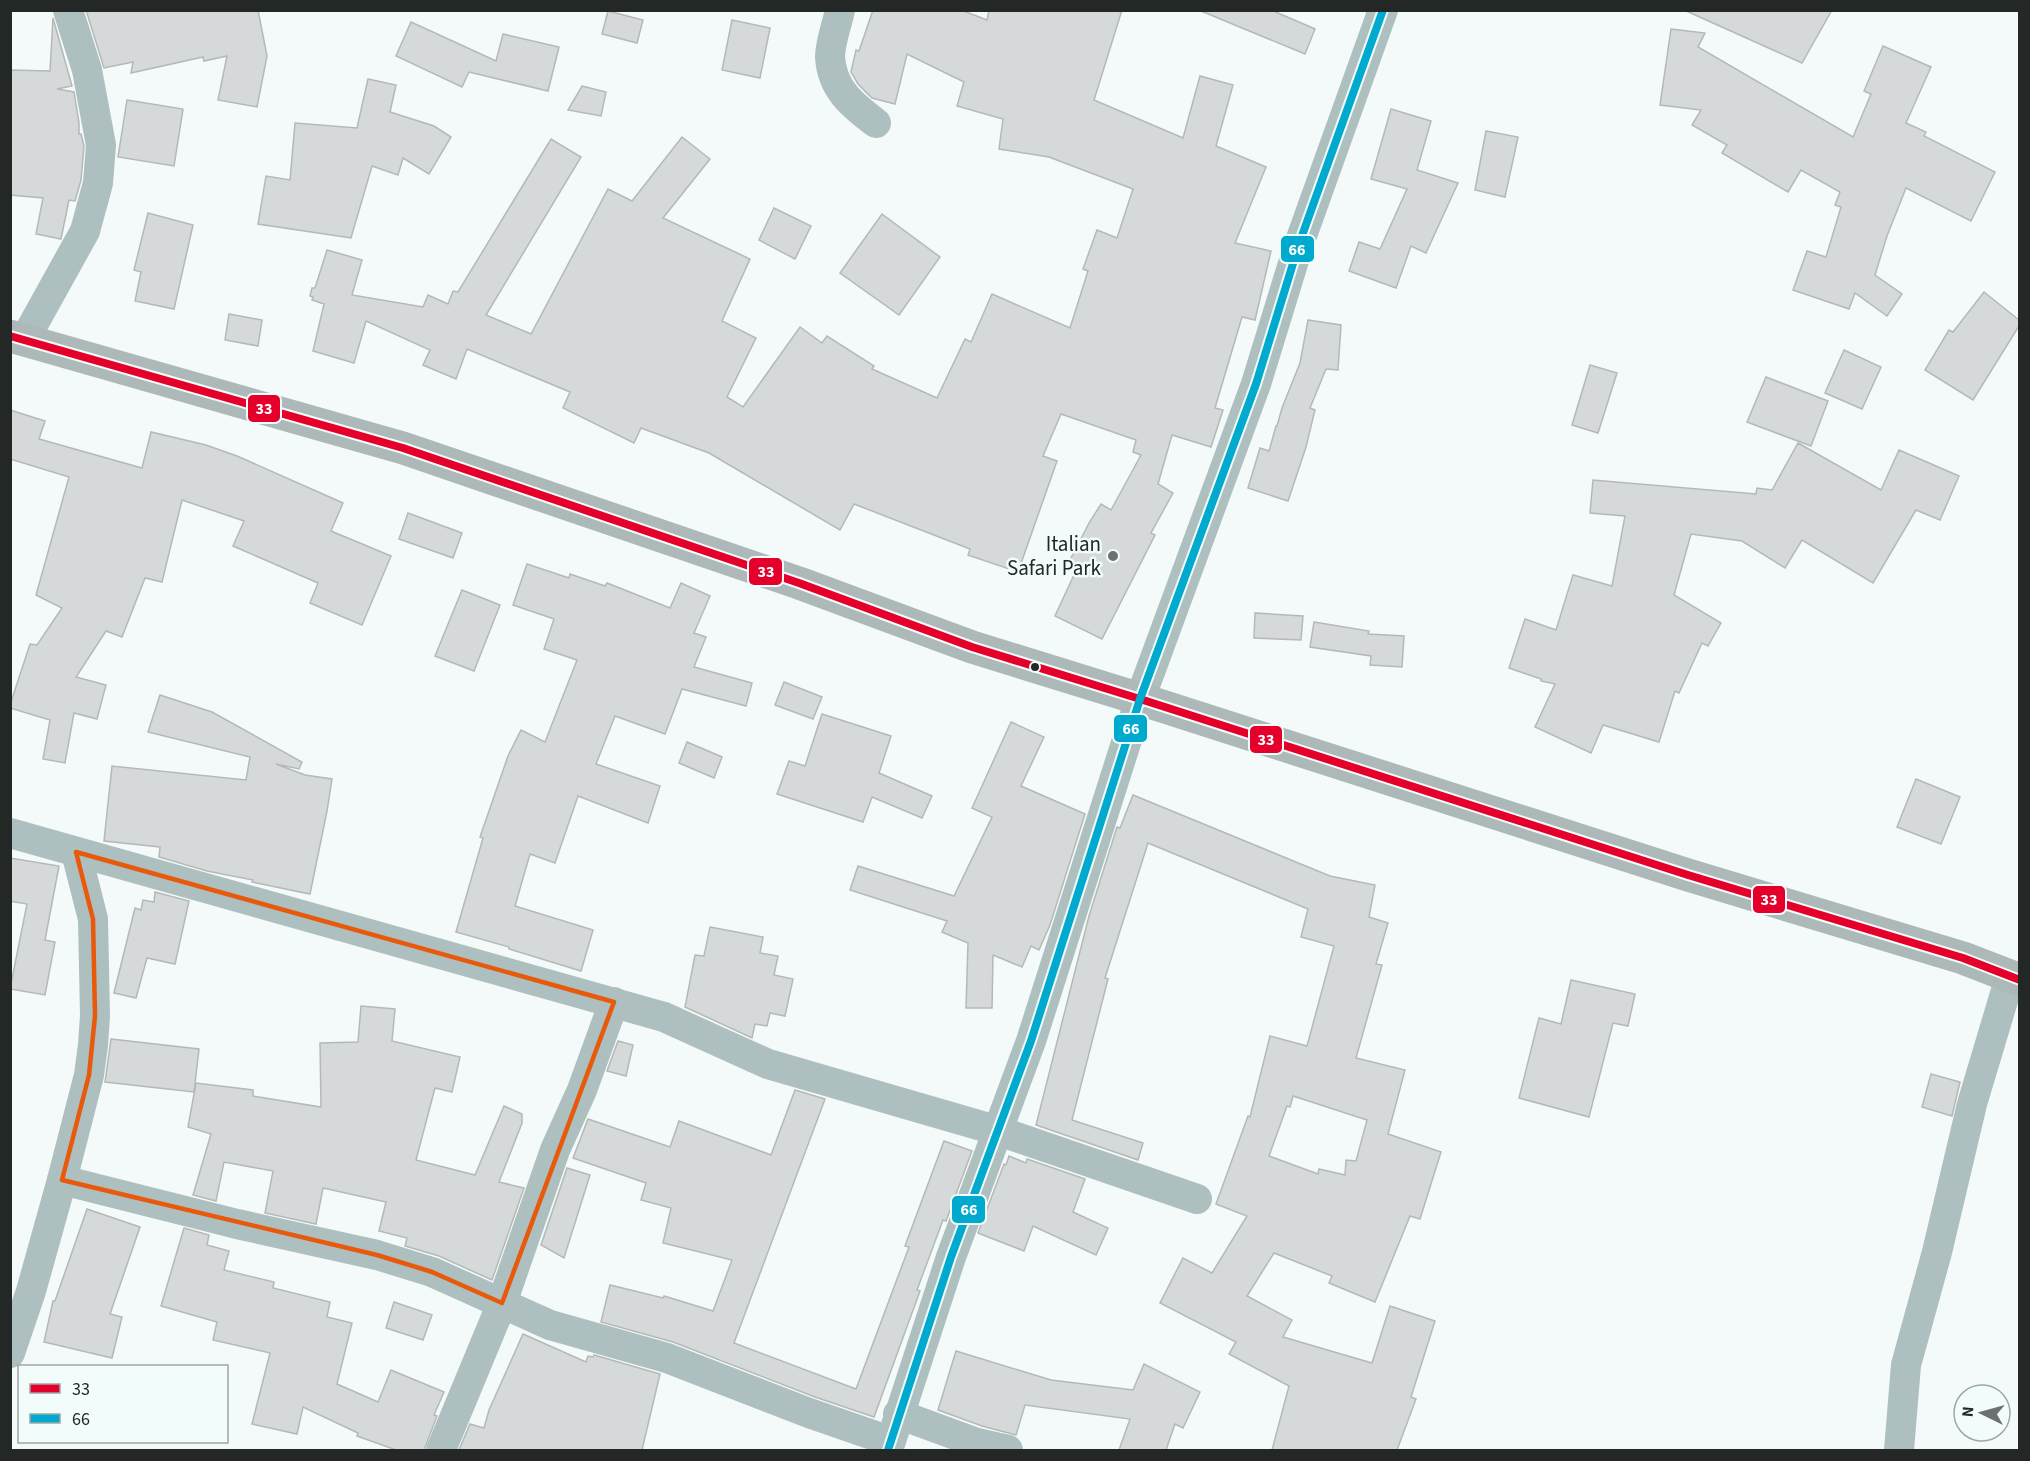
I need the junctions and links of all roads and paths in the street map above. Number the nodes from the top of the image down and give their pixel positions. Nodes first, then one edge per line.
1 (68, 10) edge
2 (840, 10) edge
3 (1383, 10) edge
4 (876, 123) dead end
5 (17, 338) edge
6 (1140, 699) junction
7 (10, 833) edge
8 (76, 852) junction
9 (2015, 978) edge
10 (614, 1002) junction
11 (999, 1131) junction
12 (62, 1180) junction
13 (1197, 1199) dead end
14 (502, 1302) junction
15 (10, 1353) edge
16 (892, 1435) edge
17 (441, 1450) edge
18 (1008, 1450) edge
19 (1899, 1450) edge

1 - 5 street
2 - 4 street
3 - 6 street
5 - 6 main road
6 - 9 main road
6 - 11 street
7 - 8 street
8 - 10 street
8 - 12 street
9 - 19 street
10 - 11 street
10 - 14 street
11 - 13 street
11 - 16 street
12 - 14 street
12 - 15 street
14 - 16 street
14 - 17 street
16 - 18 street

